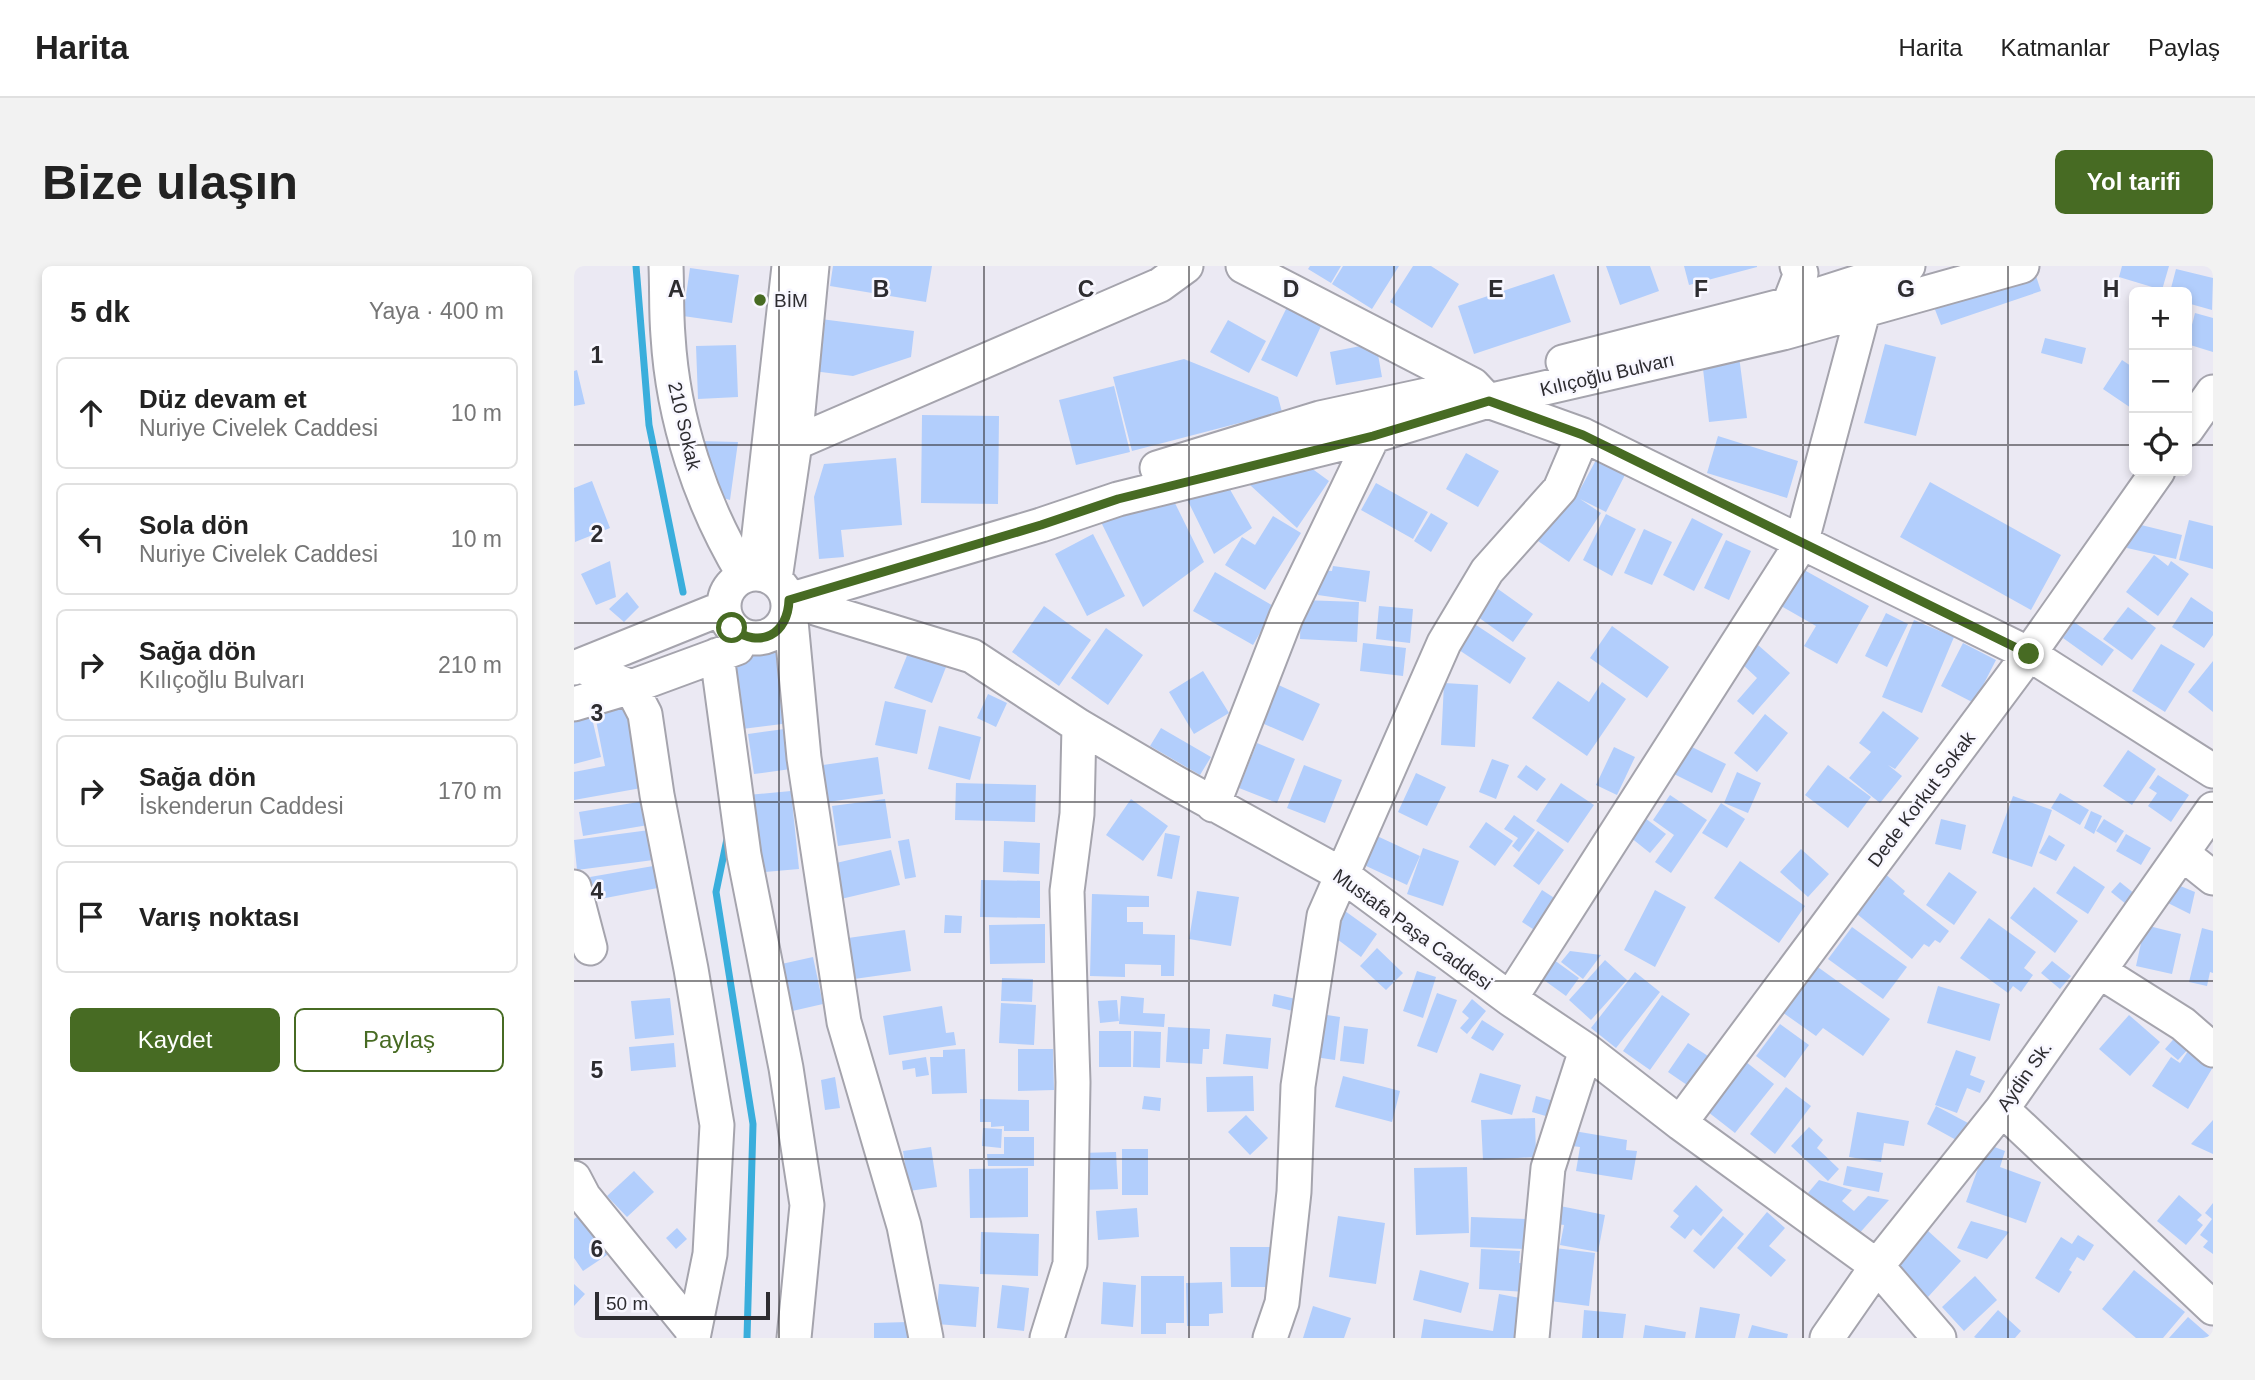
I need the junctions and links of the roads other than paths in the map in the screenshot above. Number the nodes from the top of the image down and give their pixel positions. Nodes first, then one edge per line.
1 (666, 266) edge
2 (789, 266) edge
3 (811, 266) edge
4 (1186, 266) edge
5 (1242, 266) edge
6 (1797, 266) edge
7 (1908, 266) edge
8 (2022, 266) edge
9 (1789, 304) junction
10 (1863, 312) junction
11 (2213, 392) edge
12 (1481, 393) junction
13 (2192, 422) edge
14 (1583, 435) junction
15 (1373, 436) junction
16 (795, 443) junction
17 (2154, 476) edge
18 (1801, 544) junction
19 (769, 583) junction
20 (723, 607) junction
21 (767, 637) junction
22 (2029, 654) junction
23 (717, 655) junction
24 (576, 658) edge
25 (631, 687) junction
26 (574, 704) edge
27 (1079, 726) junction
28 (2213, 771) edge
29 (1213, 805) junction
30 (2213, 809) edge
31 (2183, 853) junction
32 (1341, 874) junction
33 (2213, 878) edge
34 (574, 887) edge
35 (590, 948) dead end
36 (2099, 971) junction
37 (1510, 999) junction
38 (1586, 1050) junction
39 (2213, 1051) edge
40 (2002, 1109) junction
41 (1680, 1123) junction
42 (577, 1193) edge
43 (1877, 1266) junction
44 (2213, 1308) edge
45 (693, 1334) edge
46 (794, 1338) edge
47 (926, 1338) edge
48 (1047, 1338) edge
49 (1270, 1338) edge
50 (1532, 1338) edge
51 (1827, 1338) edge
52 (1939, 1338) edge

1 - 19 street, 210 Sokak
2 - 19 street
3 - 16 street
4 - 16 street
5 - 12 street
6 - 9 street
7 - 9 street, Kılıçoğlu Bulvarı
8 - 10 street, Kılıçoğlu Bulvarı
9 - 12 street, Kılıçoğlu Bulvarı
10 - 12 street, Kılıçoğlu Bulvarı
10 - 18 street
11 - 13 street
12 - 14 street
12 - 15 street, Kılıçoğlu Bulvarı
12 - 19 street, Kılıçoğlu Bulvarı
14 - 18 street
14 - 32 street
15 - 19 street, Kılıçoğlu Bulvarı
15 - 29 street
16 - 19 street
17 - 22 street, Dede Korkut Sokak
18 - 22 street
18 - 37 street
19 - 20 street
19 - 21 street
19 - 27 street, Mustafa Paşa Caddesi
19 - 47 street
20 - 21 street
20 - 24 street
21 - 23 street
22 - 28 street
22 - 41 street, Dede Korkut Sokak
23 - 25 street
23 - 46 street
24 - 25 street
25 - 26 street
25 - 45 street
27 - 29 street, Mustafa Paşa Caddesi
27 - 48 street
29 - 32 street, Mustafa Paşa Caddesi
30 - 31 street, Aydin Sk.
31 - 33 street
31 - 36 street, Aydin Sk.
32 - 37 street, Mustafa Paşa Caddesi
32 - 49 street
34 - 35 street
36 - 39 street
36 - 40 street, Aydin Sk.
37 - 38 street, Mustafa Paşa Caddesi
38 - 41 street, Mustafa Paşa Caddesi
38 - 50 street
40 - 43 street, Aydin Sk.
40 - 44 street
41 - 43 street, Mustafa Paşa Caddesi
42 - 45 street
43 - 51 street, Aydin Sk.
43 - 52 street, Mustafa Paşa Caddesi

